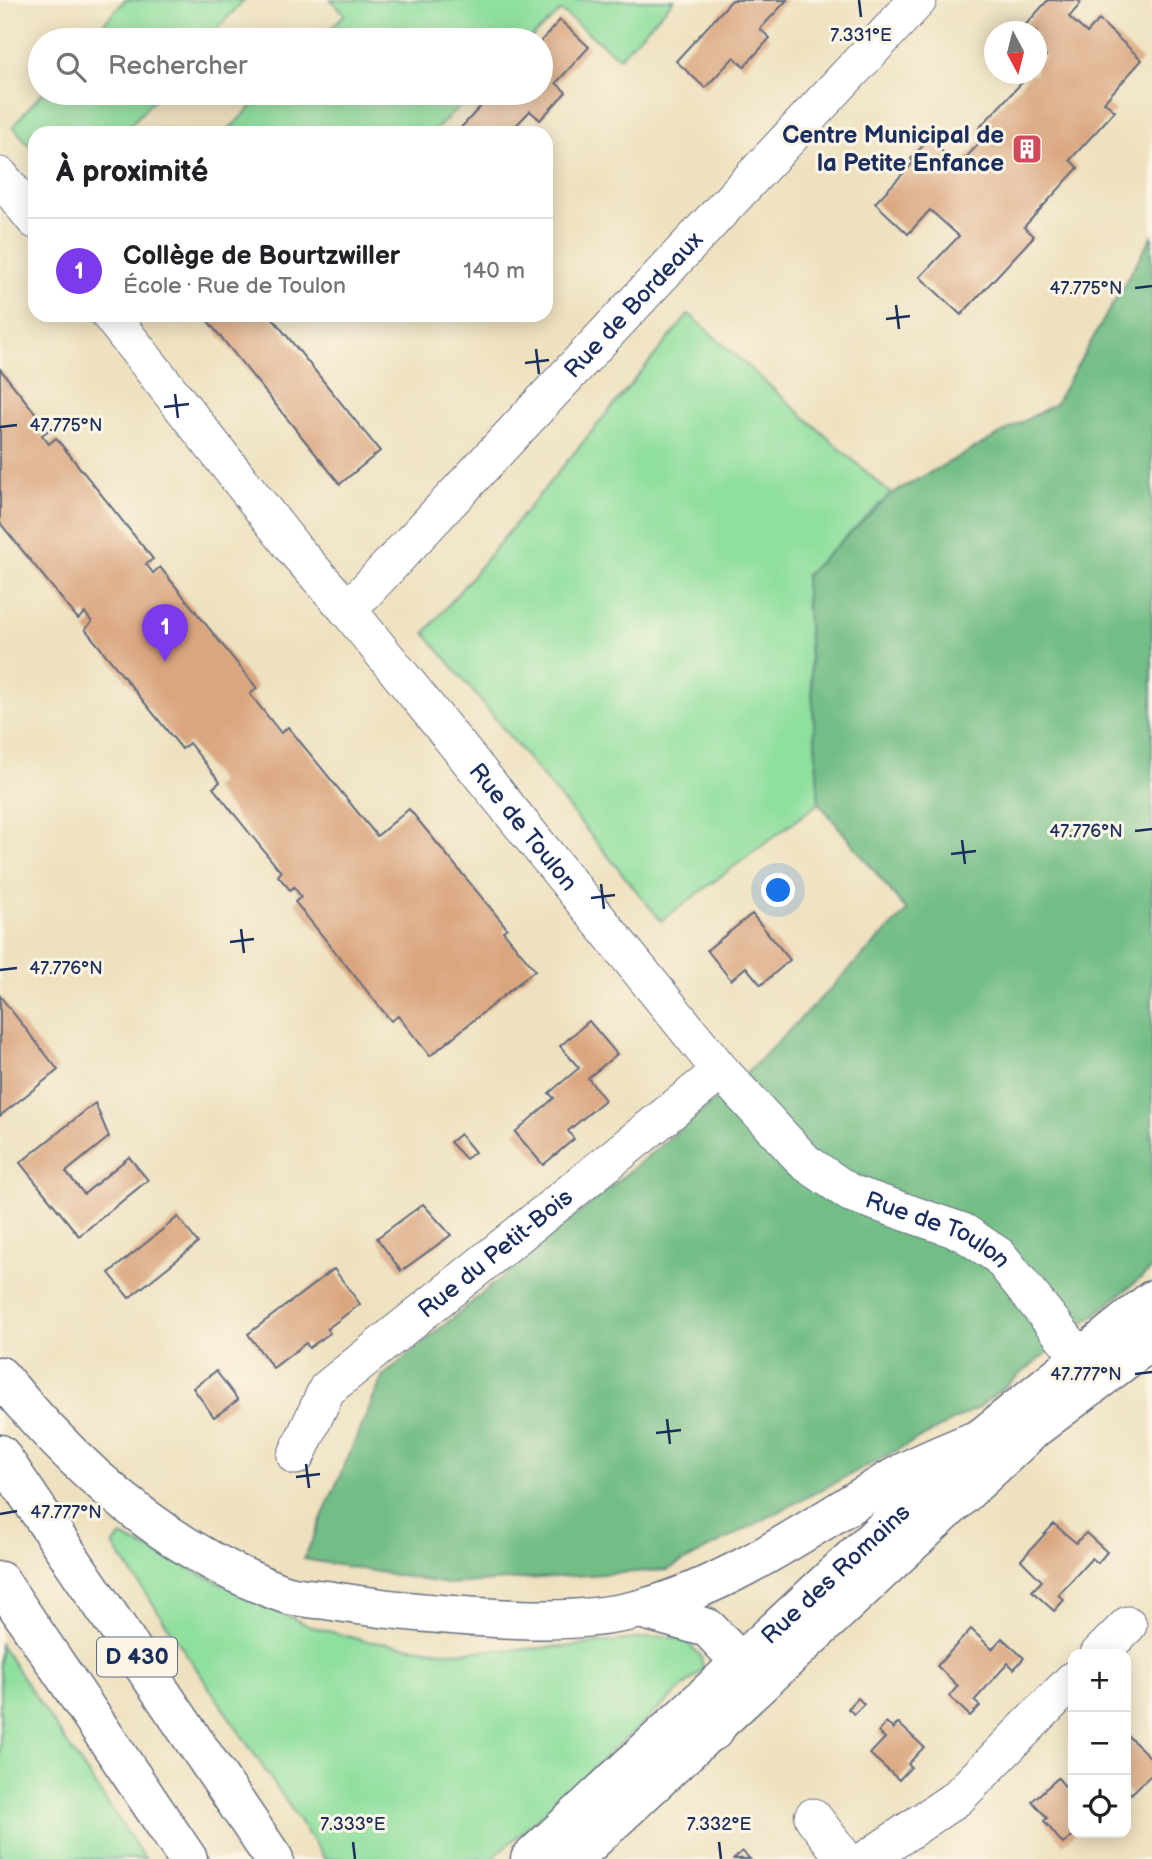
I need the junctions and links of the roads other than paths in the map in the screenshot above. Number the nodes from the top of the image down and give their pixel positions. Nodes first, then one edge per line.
1 (918, 0) edge
2 (0, 176) edge
3 (28, 211) edge
4 (116, 322) edge
5 (348, 610) junction
6 (721, 1071) junction
7 (1152, 1300) edge
8 (1152, 1340) edge
9 (1089, 1368) junction
10 (0, 1376) edge
11 (981, 1438) junction
12 (0, 1454) edge
13 (296, 1455) dead end
14 (0, 1581) edge
15 (640, 1609) junction
16 (1128, 1625) dead end
17 (1104, 1649) edge
18 (741, 1663) junction
19 (1068, 1685) edge
20 (715, 1731) junction
21 (813, 1817) dead end
22 (188, 1859) edge
23 (274, 1859) edge
24 (530, 1859) edge
25 (573, 1859) edge
26 (845, 1859) edge
27 (867, 1859) edge

1 - 5 street, Rue de Bordeaux
2 - 3 street
4 - 5 street, Rue de Toulon
5 - 6 street, Rue de Toulon
6 - 9 street, Rue de Toulon
6 - 13 street, Rue du Petit-Bois
7 - 9 main road, Rue des Romains
8 - 9 main road, Rue des Romains
9 - 11 main road, Rue des Romains
9 - 20 main road, Rue des Romains
10 - 15 main road
11 - 15 main road
11 - 18 main road, Rue des Romains
12 - 23 main road, D 430
14 - 22 main road, D 430
15 - 18 main road
16 - 17 street
18 - 20 main road
18 - 24 main road, Rue des Romains
19 - 27 street
20 - 25 main road, Rue des Romains
21 - 26 street

